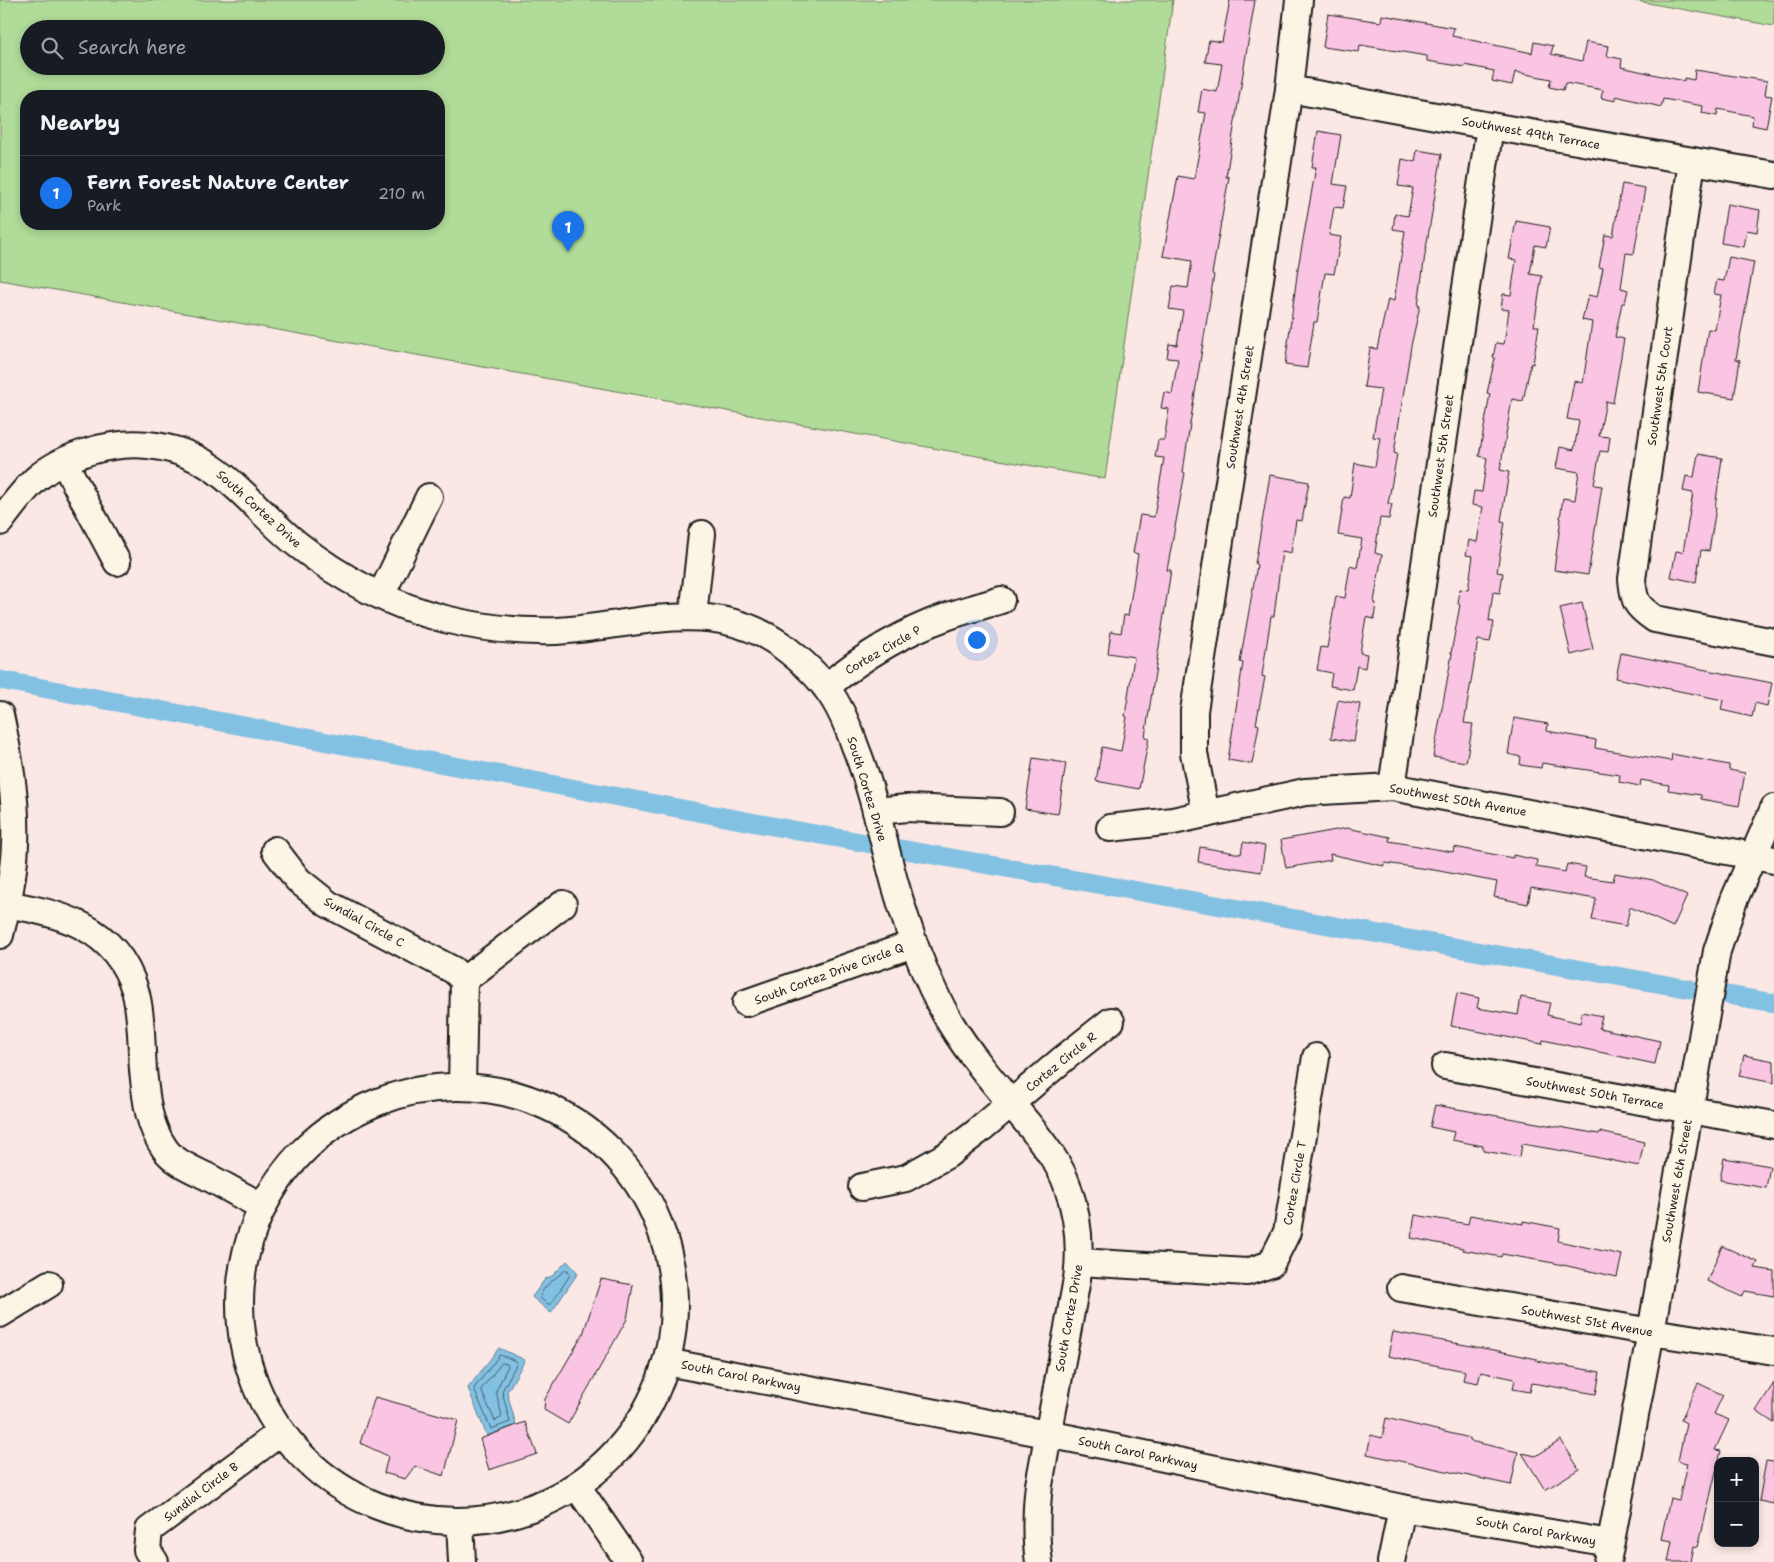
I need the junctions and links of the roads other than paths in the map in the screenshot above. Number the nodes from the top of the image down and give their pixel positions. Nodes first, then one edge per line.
1 (1299, 0) edge
2 (1289, 89) junction
3 (1490, 126) junction
4 (1692, 161) junction
5 (1774, 175) edge
6 (64, 462) junction
7 (429, 497) dead end
8 (0, 522) edge
9 (702, 534) dead end
10 (117, 562) dead end
11 (381, 596) junction
12 (1001, 600) dead end
13 (693, 616) junction
14 (1774, 642) edge
15 (826, 686) junction
16 (0, 715) edge
17 (1392, 787) junction
18 (1774, 808) edge
19 (1000, 812) dead end
20 (1206, 814) junction
21 (878, 818) junction
22 (1110, 828) dead end
23 (275, 850) dead end
24 (1764, 858) edge
25 (3, 903) edge
26 (563, 904) dead end
27 (0, 936) edge
28 (913, 944) junction
29 (464, 980) junction
30 (746, 1003) dead end
31 (1112, 1021) dead end
32 (1316, 1057) dead end
33 (1444, 1066) dead end
34 (462, 1087) junction
35 (1011, 1102) junction
36 (1690, 1110) junction
37 (1774, 1125) edge
38 (862, 1187) dead end
39 (263, 1207) junction
40 (1079, 1262) junction
41 (49, 1284) dead end
42 (1401, 1288) dead end
43 (0, 1314) edge
44 (1651, 1332) junction
45 (1774, 1351) edge
46 (666, 1362) junction
47 (281, 1432) junction
48 (1047, 1435) junction
49 (577, 1486) junction
50 (1402, 1508) junction
51 (460, 1522) junction
52 (1609, 1553) edge
53 (155, 1562) edge
54 (462, 1562) edge
55 (629, 1562) edge
56 (1038, 1562) edge
57 (1391, 1562) edge

1 - 2 street, Southwest 4th Street
2 - 3 street, Southwest 49th Terrace
2 - 20 street, Southwest 4th Street
3 - 4 street, Southwest 49th Terrace
3 - 17 street, Southwest 5th Street
4 - 5 street, Southwest 49th Terrace
4 - 14 street, Southwest 5th Court
6 - 8 street, South Cortez Drive
6 - 10 street
6 - 11 street, South Cortez Drive
7 - 11 street
9 - 13 street
11 - 13 street, South Cortez Drive
12 - 15 street, Cortez Circle P
13 - 15 street, South Cortez Drive
15 - 21 street, South Cortez Drive
16 - 25 street
17 - 20 street, Southwest 50th Avenue
17 - 24 street, Southwest 50th Avenue
18 - 24 street, Southwest 6th Street
19 - 21 street
20 - 22 street, Southwest 50th Avenue
21 - 28 street, South Cortez Drive
23 - 29 street, Sundial Circle C
24 - 36 street, Southwest 6th Street
25 - 27 street
25 - 39 street
26 - 29 street
28 - 30 street, South Cortez Drive Circle Q
28 - 35 street, South Cortez Drive
29 - 34 street
31 - 35 street, Cortez Circle R
32 - 40 street, Cortez Circle T
33 - 36 street, Southwest 50th Terrace
34 - 39 street
34 - 46 street
35 - 38 street, Cortez Circle R
35 - 40 street, South Cortez Drive
36 - 37 street, Southwest 50th Terrace
36 - 44 street, Southwest 6th Street
39 - 47 street
40 - 48 street, South Cortez Drive
41 - 43 street
42 - 44 street, Southwest 51st Avenue
44 - 45 street, Southwest 51st Avenue
44 - 52 street, Southwest 6th Street
46 - 48 street, South Carol Parkway
46 - 49 street
47 - 51 street
47 - 53 street, Sundial Circle B
48 - 50 street, South Carol Parkway
48 - 56 street, South Cortez Drive
49 - 51 street
49 - 55 street
50 - 52 street, South Carol Parkway
50 - 57 street
51 - 54 street

